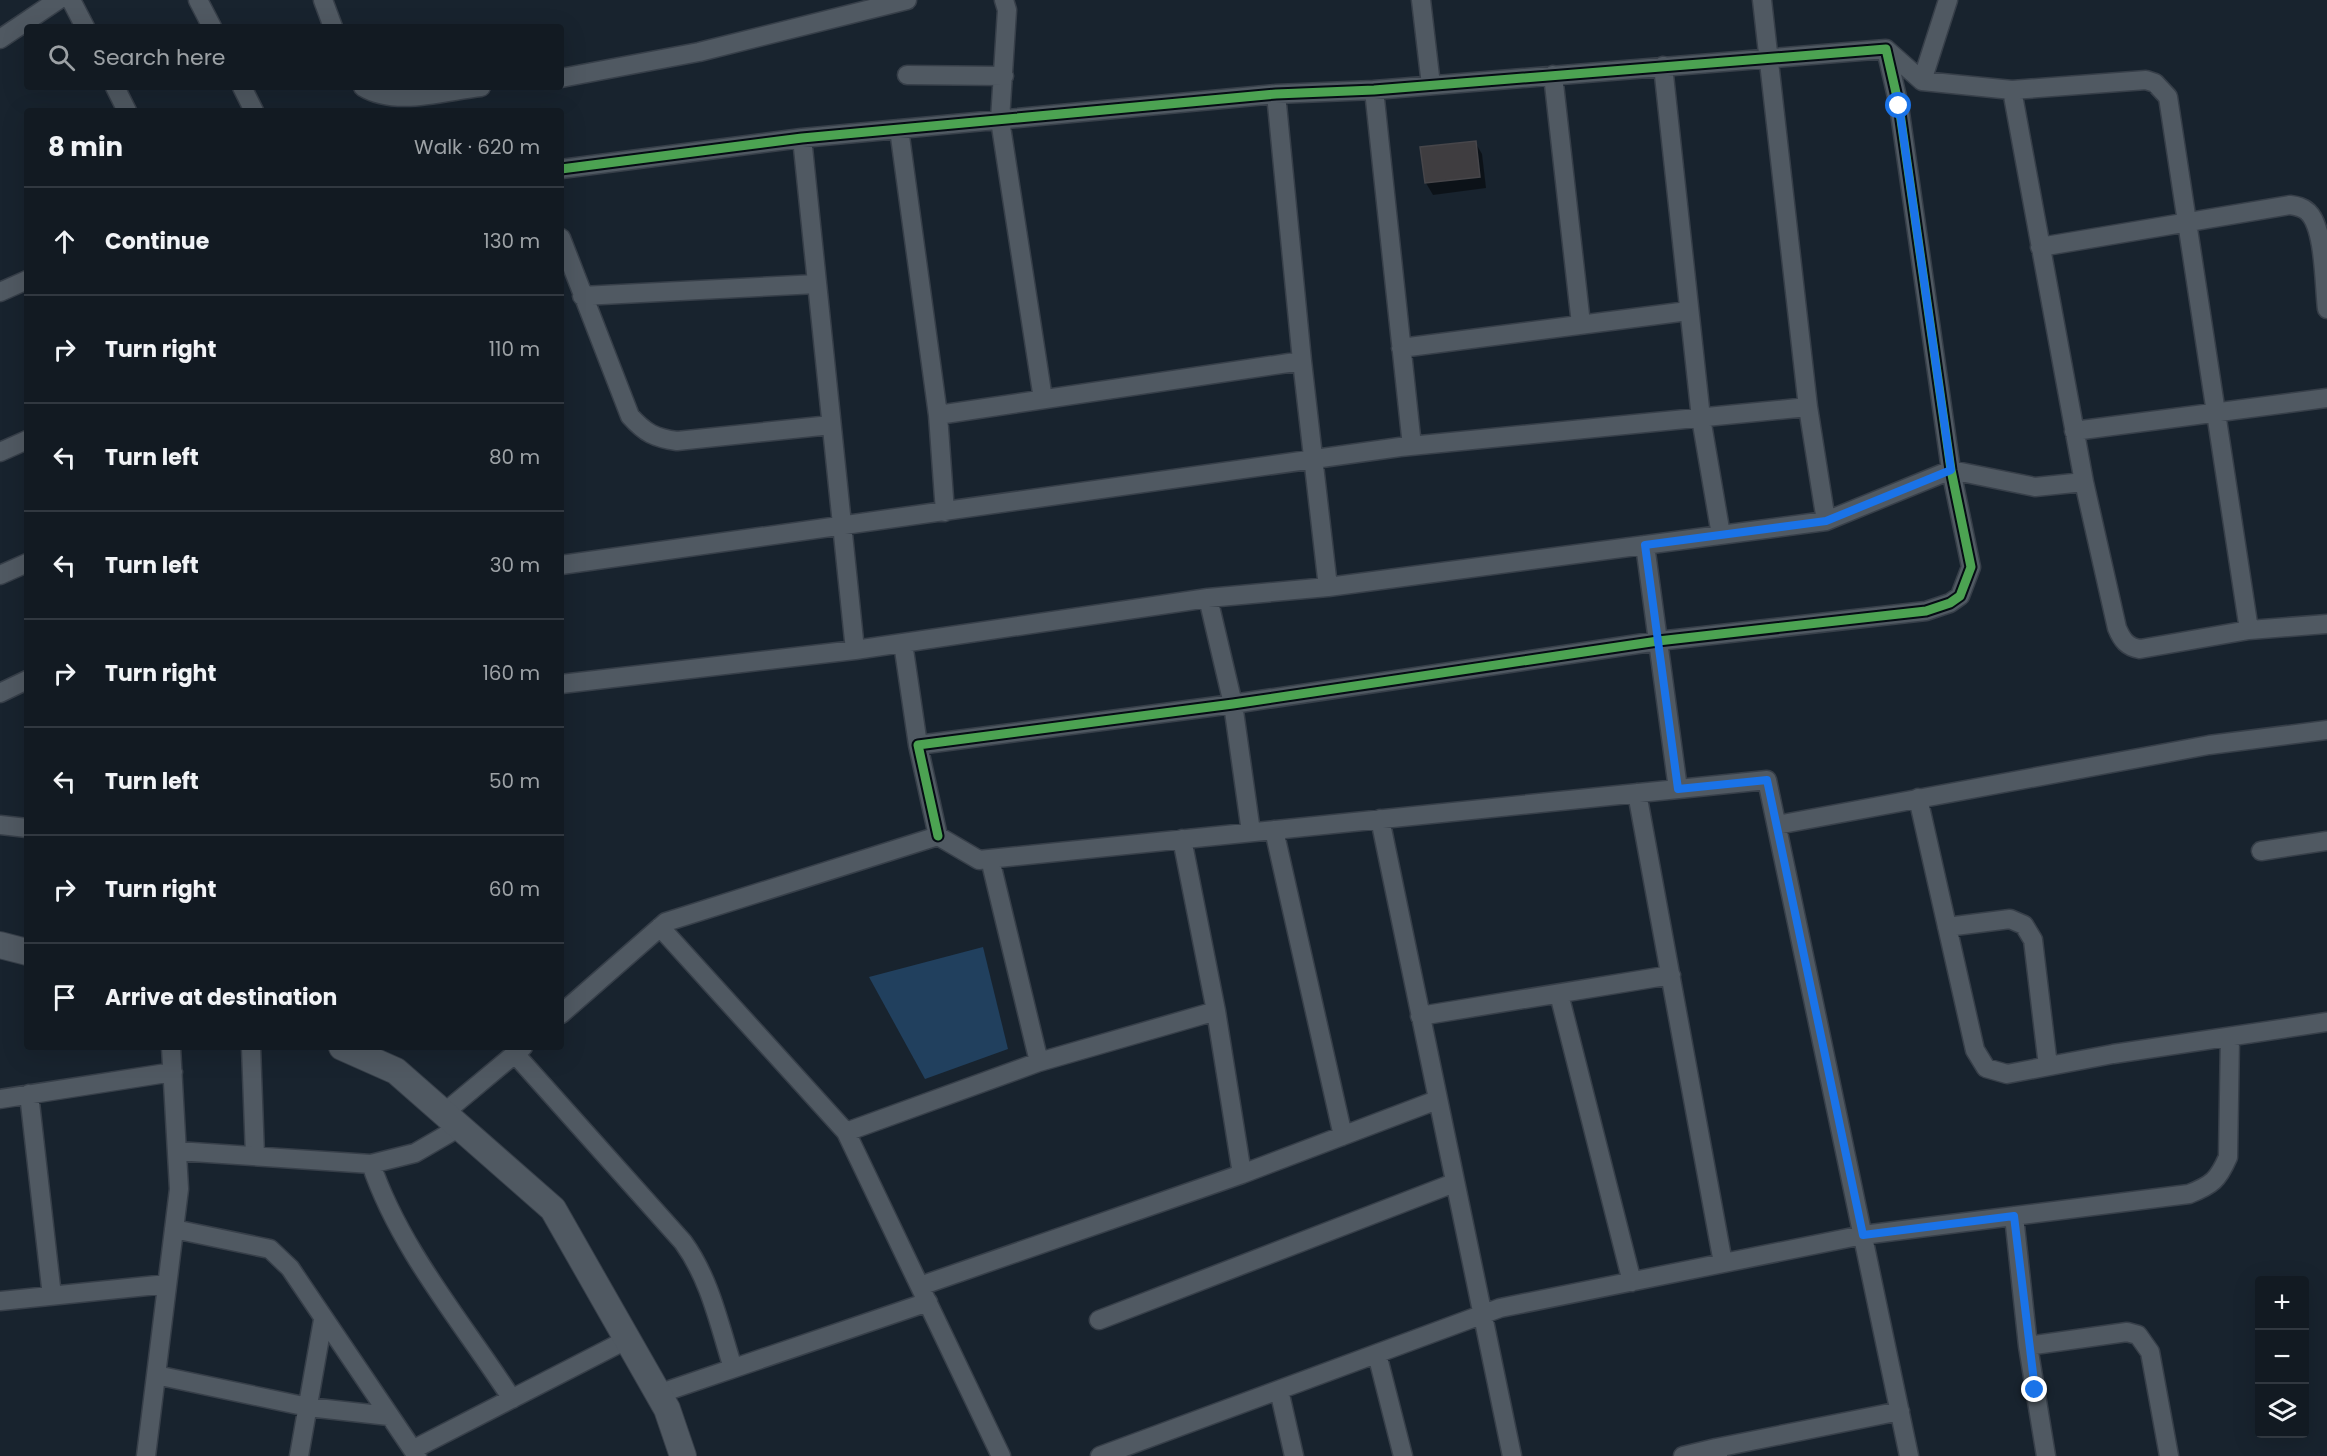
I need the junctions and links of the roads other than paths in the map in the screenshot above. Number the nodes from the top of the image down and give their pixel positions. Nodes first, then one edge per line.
1 (58, 0) edge
2 (71, 0) edge
3 (198, 0) edge
4 (323, 0) edge
5 (907, 0) edge
6 (1004, 0) edge
7 (1421, 0) edge
8 (1762, 0) edge
9 (1948, 0) edge
10 (83, 24) edge
11 (210, 24) edge
12 (332, 24) edge
13 (0, 39) edge
14 (1886, 49) junction
15 (1767, 57) junction
16 (1664, 66) junction
17 (907, 75) dead end
18 (1553, 75) junction
19 (1004, 76) junction
20 (564, 77) edge
21 (1922, 81) junction
22 (1431, 85) junction
23 (116, 90) edge
24 (244, 90) edge
25 (368, 90) edge
26 (456, 90) edge
27 (1374, 90) junction
28 (2012, 90) junction
29 (1276, 94) junction
30 (126, 108) edge
31 (252, 108) edge
32 (1000, 120) junction
33 (899, 129) junction
34 (802, 138) junction
35 (564, 169) edge
36 (2188, 223) junction
37 (564, 246) edge
38 (2040, 247) junction
39 (24, 281) edge
40 (818, 284) junction
41 (0, 292) edge
42 (582, 296) junction
43 (2327, 309) edge
44 (1688, 310) junction
45 (1581, 324) junction
46 (1401, 348) junction
47 (1302, 361) junction
48 (2327, 398) edge
49 (1042, 399) junction
50 (1808, 407) junction
51 (2217, 411) junction
52 (938, 415) junction
53 (1701, 418) junction
54 (831, 425) junction
55 (2074, 430) junction
56 (24, 441) edge
57 (1412, 446) junction
58 (0, 453) edge
59 (1313, 460) junction
60 (1951, 470) junction
61 (2084, 482) junction
62 (945, 512) junction
63 (1826, 521) junction
64 (840, 527) junction
65 (1721, 535) junction
66 (1645, 545) junction
67 (564, 563) edge
68 (24, 564) edge
69 (0, 575) edge
70 (1328, 587) junction
71 (1208, 598) junction
72 (2327, 624) edge
73 (2249, 630) junction
74 (1658, 641) junction
75 (903, 643) junction
76 (855, 650) junction
77 (24, 681) edge
78 (564, 684) edge
79 (0, 693) edge
80 (1233, 704) junction
81 (2327, 730) edge
82 (918, 745) junction
83 (1678, 789) junction
84 (1637, 793) junction
85 (1918, 798) junction
86 (1380, 819) junction
87 (0, 825) edge
88 (1777, 825) junction
89 (24, 828) edge
90 (1274, 830) junction
91 (1251, 832) junction
92 (938, 836) junction
93 (1182, 839) junction
94 (2327, 841) edge
95 (2261, 851) dead end
96 (990, 859) junction
97 (660, 927) junction
98 (1947, 927) junction
99 (0, 945) edge
100 (24, 951) edge
101 (1671, 975) junction
102 (1559, 994) junction
103 (564, 1011) edge
104 (1216, 1011) junction
105 (1420, 1016) junction
106 (2327, 1022) edge
107 (2230, 1037) junction
108 (171, 1050) edge
109 (251, 1050) edge
110 (349, 1050) edge
111 (519, 1050) edge
112 (1039, 1062) junction
113 (2048, 1066) junction
114 (173, 1072) junction
115 (29, 1094) junction
116 (0, 1099) edge
117 (1437, 1100) junction
118 (452, 1120) junction
119 (846, 1132) junction
120 (1343, 1136) junction
121 (177, 1151) junction
122 (255, 1156) junction
123 (371, 1164) junction
124 (1242, 1174) junction
125 (1454, 1183) junction
126 (2014, 1216) junction
127 (174, 1229) junction
128 (1863, 1235) junction
129 (1723, 1263) junction
130 (1632, 1282) junction
131 (167, 1284) junction
132 (924, 1294) junction
133 (52, 1296) junction
134 (0, 1301) edge
135 (1482, 1315) junction
136 (323, 1320) junction
137 (1099, 1320) dead end
138 (627, 1339) junction
139 (2028, 1346) junction
140 (1377, 1354) junction
141 (733, 1368) junction
142 (156, 1375) junction
143 (1279, 1390) junction
144 (658, 1394) junction
145 (512, 1399) junction
146 (308, 1407) junction
147 (1900, 1411) junction
148 (389, 1416) junction
149 (1717, 1452) edge
150 (415, 1453) edge
151 (146, 1456) edge
152 (299, 1456) edge
153 (683, 1456) edge
154 (1001, 1456) edge
155 (1100, 1456) edge
156 (1294, 1456) edge
157 (1403, 1456) edge
158 (1512, 1456) edge
159 (1683, 1456) edge
160 (1909, 1456) edge
161 (2046, 1456) edge
162 (2169, 1456) edge

1 - 13 street
2 - 10 street
3 - 11 street
4 - 12 street
5 - 20 street
6 - 19 street
7 - 22 street
8 - 15 street
9 - 21 street
14 - 15 street
14 - 21 street
14 - 60 street
15 - 16 street
15 - 50 street
16 - 18 street
16 - 44 street
17 - 19 street
18 - 22 street
18 - 45 street
19 - 32 street
21 - 28 street
22 - 27 street
23 - 30 street
24 - 31 street
25 - 26 street
27 - 29 street
27 - 46 street
28 - 36 street
28 - 38 street
29 - 32 street
29 - 47 street
32 - 33 street
32 - 49 street
33 - 34 street
33 - 52 street
34 - 35 street
34 - 40 street
36 - 38 street
36 - 43 street
36 - 51 street
37 - 42 street
38 - 55 street
39 - 41 street
40 - 42 street
40 - 54 street
42 - 54 street
44 - 45 street
44 - 53 street
45 - 46 street
46 - 57 street
47 - 49 street
47 - 59 street
48 - 51 street
49 - 52 street
50 - 53 street
50 - 63 street
51 - 55 street
51 - 73 street
52 - 62 street
53 - 57 street
53 - 65 street
54 - 64 street
55 - 61 street
56 - 58 street
57 - 59 street
59 - 62 street
59 - 70 street
60 - 61 street
60 - 63 street
60 - 74 street
61 - 73 street
62 - 64 street
63 - 65 street
64 - 67 street
64 - 76 street
65 - 66 street
66 - 70 street
66 - 74 street
68 - 69 street
70 - 71 street
71 - 75 street
71 - 80 street
72 - 73 street
74 - 80 street
74 - 83 street
75 - 76 street
75 - 82 street
76 - 78 street
77 - 79 street
80 - 82 street
80 - 91 street
81 - 85 street
82 - 92 street
83 - 84 street
83 - 88 street
84 - 86 street
84 - 101 street
85 - 88 street
85 - 98 street
86 - 90 street
86 - 105 street
87 - 89 street
88 - 128 street
90 - 91 street
90 - 120 street
91 - 93 street
92 - 96 street
92 - 97 street
93 - 96 street
93 - 104 street
94 - 95 street
96 - 112 street
97 - 103 street
97 - 119 street
98 - 113 street
98 - 113 street
99 - 100 main road
101 - 102 street
101 - 129 street
102 - 105 street
102 - 130 street
104 - 112 street
104 - 124 street
105 - 117 street
106 - 107 street
107 - 113 street
107 - 126 street
108 - 114 street
109 - 122 street
110 - 118 main road
111 - 118 street
111 - 141 street
112 - 119 street
114 - 115 street
114 - 121 street
115 - 116 street
115 - 133 street
117 - 120 street
117 - 125 street
118 - 123 street
118 - 138 main road
119 - 132 street
120 - 124 street
121 - 122 street
121 - 127 street
122 - 123 street
123 - 145 street
124 - 132 street
125 - 135 street
125 - 137 street
126 - 128 street
126 - 139 street
127 - 131 street
127 - 136 street
128 - 129 street
128 - 147 street
129 - 130 street
130 - 135 street
131 - 133 street
131 - 142 street
132 - 141 street
132 - 154 street
133 - 134 street
135 - 140 street
135 - 158 street
136 - 146 street
136 - 148 street
138 - 144 main road
138 - 145 street
139 - 161 street
139 - 162 street
140 - 143 street
140 - 157 street
141 - 144 street
142 - 146 street
142 - 151 street
143 - 155 street
143 - 156 street
144 - 153 main road
145 - 150 street
146 - 148 street
146 - 152 street
147 - 149 street
147 - 160 street
148 - 150 street
149 - 159 street

